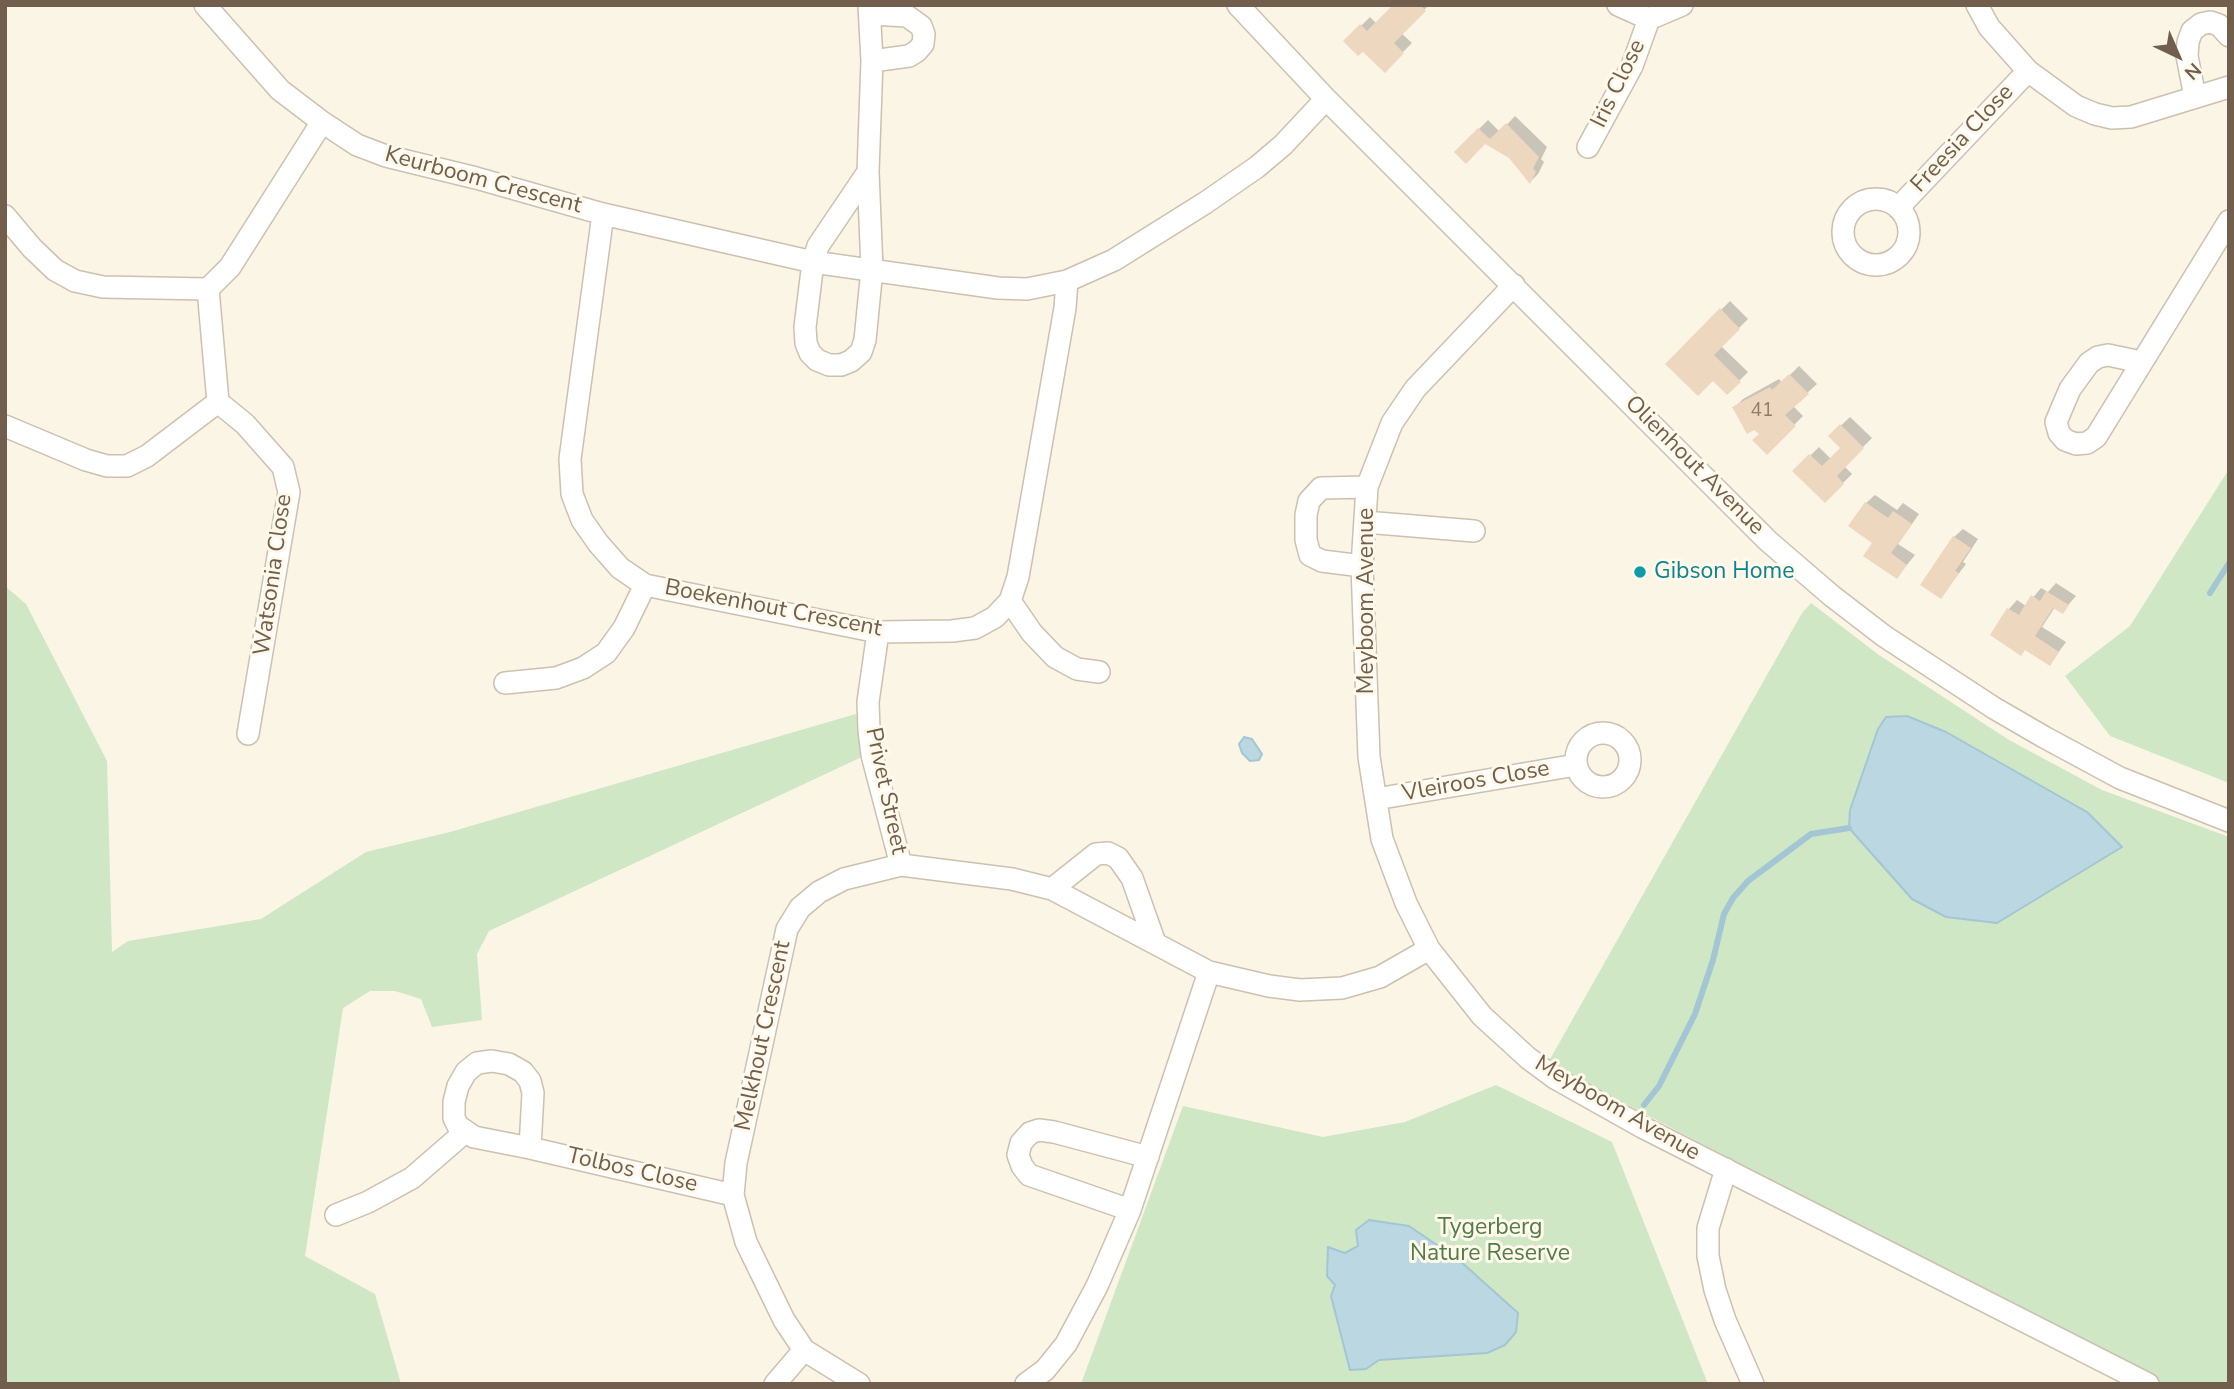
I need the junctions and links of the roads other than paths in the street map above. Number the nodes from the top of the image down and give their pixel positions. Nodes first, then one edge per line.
1 (205, 5) edge
2 (1238, 5) edge
3 (1618, 5) edge
4 (1682, 5) edge
5 (1977, 5) edge
6 (870, 9) edge
7 (1649, 19) junction
8 (2229, 36) edge
9 (872, 61) junction
10 (2028, 71) junction
11 (2229, 88) edge
12 (2195, 97) junction
13 (1326, 99) junction
14 (322, 122) junction
15 (1588, 147) dead end
16 (868, 172) junction
17 (1899, 208) dead end
18 (603, 214) junction
19 (5, 216) edge
20 (2229, 220) edge
21 (813, 262) junction
22 (872, 269) junction
23 (1067, 281) junction
24 (1514, 285) junction
25 (208, 289) junction
26 (2141, 362) dead end
27 (218, 402) junction
28 (5, 426) edge
29 (1367, 487) junction
30 (1365, 522) junction
31 (1474, 531) dead end
32 (1362, 566) junction
33 (645, 585) junction
34 (1010, 601) junction
35 (878, 632) junction
36 (1099, 672) dead end
37 (505, 683) dead end
38 (248, 734) dead end
39 (1576, 765) dead end
40 (1376, 799) junction
41 (2229, 821) edge
42 (901, 865) junction
43 (1052, 889) junction
44 (1155, 943) junction
45 (1429, 949) junction
46 (1209, 972) junction
47 (465, 1132) junction
48 (530, 1148) junction
49 (1148, 1157) junction
50 (1726, 1170) junction
51 (733, 1195) junction
52 (1130, 1210) junction
53 (336, 1215) dead end
54 (804, 1350) junction
55 (775, 1384) edge
56 (859, 1384) edge
57 (1026, 1384) edge
58 (1753, 1384) edge
59 (2148, 1384) edge

1 - 14 street, Keurboom Crescent
2 - 13 street, Olienhout Avenue
3 - 7 street
4 - 7 street
5 - 10 street
6 - 9 street
6 - 9 street
7 - 15 street, Iris Close
8 - 12 street
9 - 16 street
10 - 12 street
10 - 17 street, Freesia Close
11 - 12 street
13 - 23 street, Keurboom Crescent
13 - 24 street, Olienhout Avenue
14 - 18 street, Keurboom Crescent
14 - 25 street
16 - 21 street
16 - 22 street
18 - 21 street, Keurboom Crescent
18 - 33 street, Boekenhout Crescent
19 - 25 street
20 - 26 street
21 - 22 street, Keurboom Crescent
21 - 22 street
22 - 23 street, Keurboom Crescent
23 - 34 street
24 - 29 street, Meyboom Avenue
24 - 41 street, Olienhout Avenue
25 - 27 street
27 - 28 street
27 - 38 street, Watsonia Close
29 - 30 street, Meyboom Avenue
29 - 32 street
30 - 31 street
30 - 32 street, Meyboom Avenue
32 - 40 street, Meyboom Avenue
33 - 35 street, Boekenhout Crescent
33 - 37 street
34 - 35 street, Boekenhout Crescent
34 - 36 street
35 - 42 street, Privet Street
39 - 40 street, Vleiroos Close
40 - 45 street, Meyboom Avenue
42 - 43 street, Melkhout Crescent
42 - 51 street, Melkhout Crescent
43 - 44 street, Melkhout Crescent
43 - 44 street
44 - 46 street, Melkhout Crescent
45 - 46 street, Melkhout Crescent
45 - 50 street, Meyboom Avenue
46 - 49 street
47 - 48 street, Tolbos Close
47 - 48 street
47 - 53 street
48 - 51 street, Tolbos Close
49 - 52 street
49 - 52 street
50 - 58 street
50 - 59 street, Meyboom Avenue
51 - 54 street, Melkhout Crescent
52 - 57 street
54 - 55 street
54 - 56 street, Melkhout Crescent

